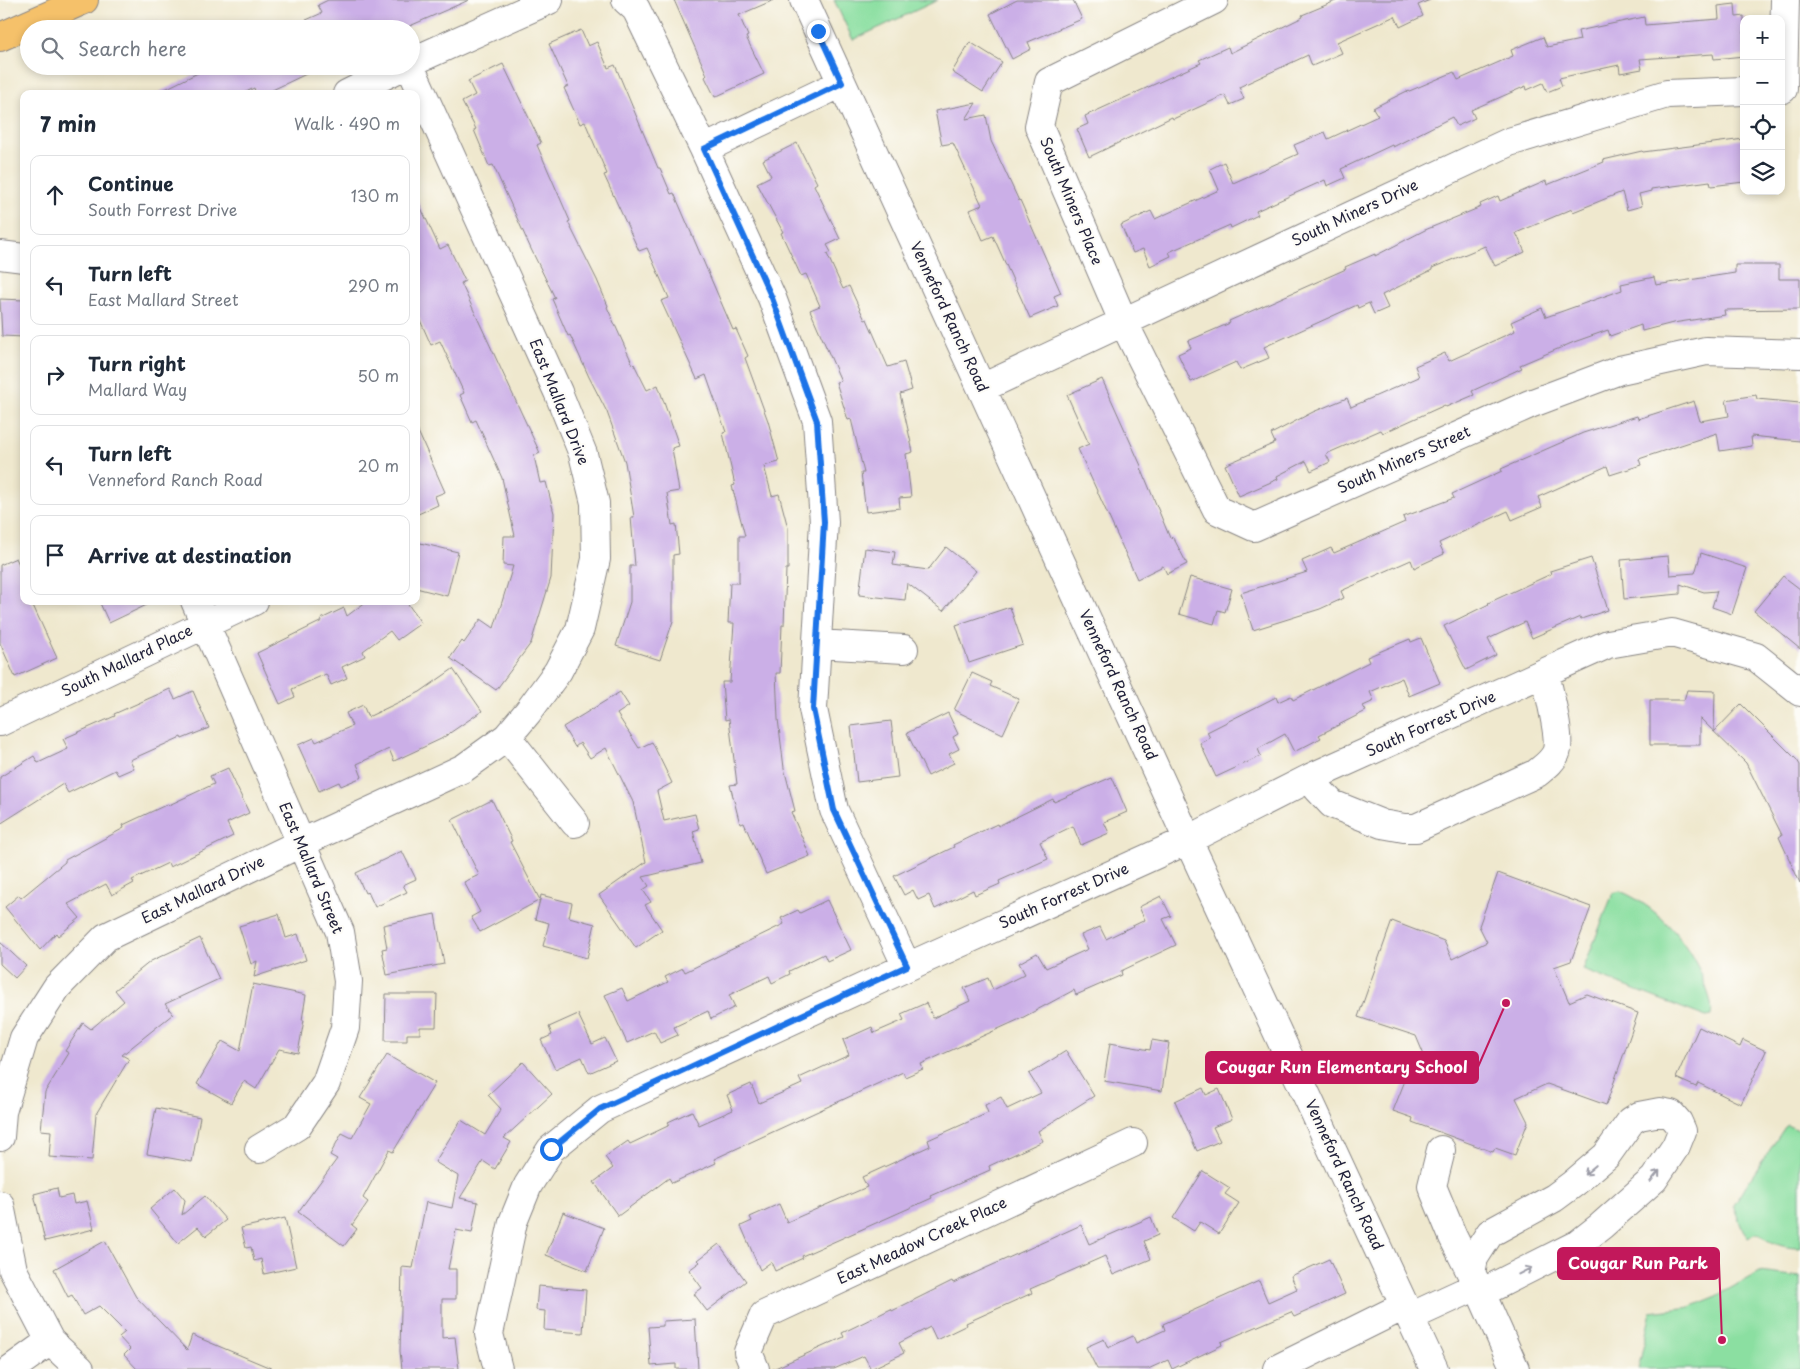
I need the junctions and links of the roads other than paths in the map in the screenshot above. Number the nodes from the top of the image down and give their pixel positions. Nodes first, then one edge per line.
1 (84, 0) edge
2 (550, 0) edge
3 (626, 0) edge
4 (804, 0) edge
5 (1214, 0) edge
6 (1785, 0) edge
7 (39, 20) edge
8 (20, 28) edge
9 (0, 37) edge
10 (420, 58) edge
11 (385, 75) edge
12 (414, 75) edge
13 (842, 83) junction
14 (1788, 89) edge
15 (355, 90) edge
16 (1740, 90) edge
17 (704, 149) junction
18 (0, 255) edge
19 (20, 258) edge
20 (1123, 321) junction
21 (1800, 354) edge
22 (982, 388) junction
23 (234, 605) edge
24 (200, 612) edge
25 (817, 644) junction
26 (904, 649) dead end
27 (1545, 673) junction
28 (1800, 692) edge
29 (0, 721) edge
30 (507, 737) junction
31 (1312, 777) junction
32 (575, 823) dead end
33 (1188, 840) junction
34 (302, 843) junction
35 (907, 966) junction
36 (0, 1137) edge
37 (1133, 1142) dead end
38 (259, 1149) dead end
39 (1440, 1150) dead end
40 (0, 1205) edge
41 (1476, 1284) junction
42 (1407, 1312) junction
43 (50, 1341) junction
44 (11, 1369) edge
45 (80, 1369) edge
46 (498, 1369) edge
47 (756, 1369) edge
48 (1277, 1369) edge
49 (1434, 1369) edge
50 (1515, 1369) edge

1 - 7 main road
2 - 10 street
3 - 17 street
4 - 13 street, Venneford Ranch Road
5 - 20 street, South Miners Place
6 - 14 street
8 - 9 main road
11 - 15 street
12 - 30 street, East Mallard Drive
13 - 17 street
13 - 22 street, Venneford Ranch Road
16 - 20 street, South Miners Drive
17 - 25 street
18 - 19 street
20 - 21 street, South Miners Street
20 - 22 street, South Miners Drive
22 - 33 street, Venneford Ranch Road
23 - 24 street, South Mallard Place
24 - 29 street, South Mallard Place
24 - 34 street, East Mallard Street
25 - 26 street
25 - 35 street
27 - 28 street, South Forrest Drive
27 - 31 street, South Forrest Drive
27 - 31 street
30 - 32 street
30 - 34 street, East Mallard Drive
31 - 33 street, South Forrest Drive
33 - 35 street, South Forrest Drive
33 - 42 street, Venneford Ranch Road
34 - 36 street, East Mallard Drive
34 - 38 street, East Mallard Street
35 - 46 street, South Forrest Drive
37 - 47 street, East Meadow Creek Place
39 - 41 street
40 - 43 street
41 -> 41 street
41 - 42 street
41 - 50 street
42 - 48 street
42 - 49 street, Venneford Ranch Road
43 - 44 street
43 - 45 street

